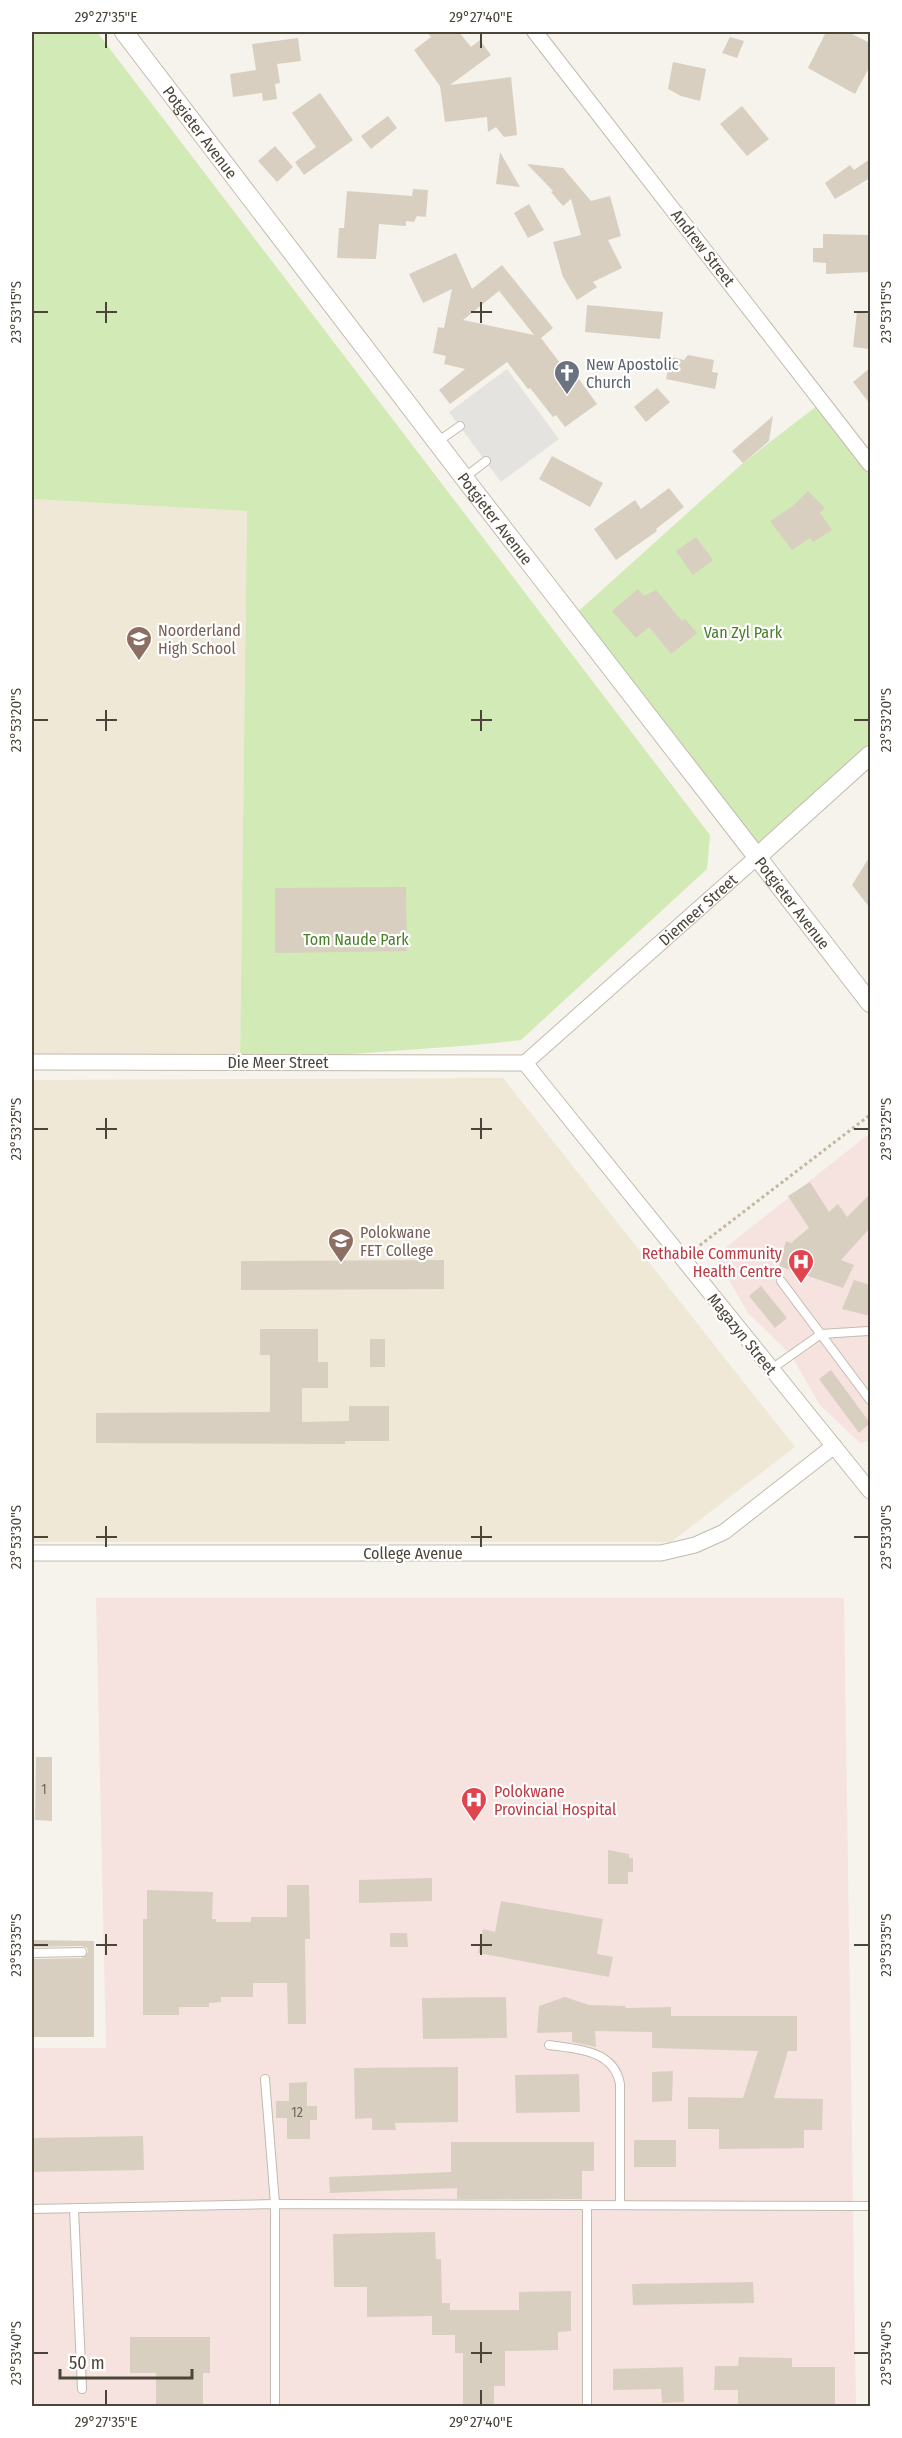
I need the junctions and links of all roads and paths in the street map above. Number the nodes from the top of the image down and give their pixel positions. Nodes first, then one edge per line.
1 (124, 32) edge
2 (535, 32) edge
3 (460, 426) dead end
4 (437, 442) junction
5 (486, 461) dead end
6 (870, 464) edge
7 (464, 478) junction
8 (870, 755) edge
9 (757, 857) junction
10 (870, 1003) edge
11 (32, 1062) edge
12 (525, 1063) junction
13 (870, 1116) edge
14 (682, 1259) junction
15 (781, 1281) dead end
16 (868, 1331) dead end
17 (821, 1334) junction
18 (770, 1370) junction
19 (870, 1400) edge
20 (834, 1446) junction
21 (870, 1491) edge
22 (32, 1553) edge
23 (82, 1952) dead end
24 (32, 1953) edge
25 (549, 2045) dead end
26 (265, 2079) dead end
27 (275, 2204) junction
28 (620, 2204) junction
29 (587, 2205) junction
30 (870, 2206) edge
31 (32, 2209) edge
32 (74, 2209) junction
33 (82, 2389) dead end
34 (275, 2406) edge
35 (587, 2406) edge

1 - 4 street, Potgieter Avenue
2 - 6 street, Andrew Street
3 - 4 lane
4 - 7 street, Potgieter Avenue
5 - 7 lane
7 - 9 street, Potgieter Avenue
8 - 9 street, Diemeer Street
9 - 10 street, Potgieter Avenue
9 - 12 street, Diemeer Street
11 - 12 street, Die Meer Street
12 - 14 street, Magazyn Street
13 - 14 path
14 - 18 street, Magazyn Street
15 - 17 lane
16 - 17 lane
17 - 18 lane
17 - 19 lane
18 - 20 street, Magazyn Street
20 - 21 street, Magazyn Street
20 - 22 street, College Avenue
23 - 24 lane
25 - 28 lane
26 - 27 lane
27 - 29 lane
27 - 32 lane
27 - 34 lane
28 - 29 lane
28 - 30 lane
29 - 35 lane
31 - 32 lane
32 - 33 lane

